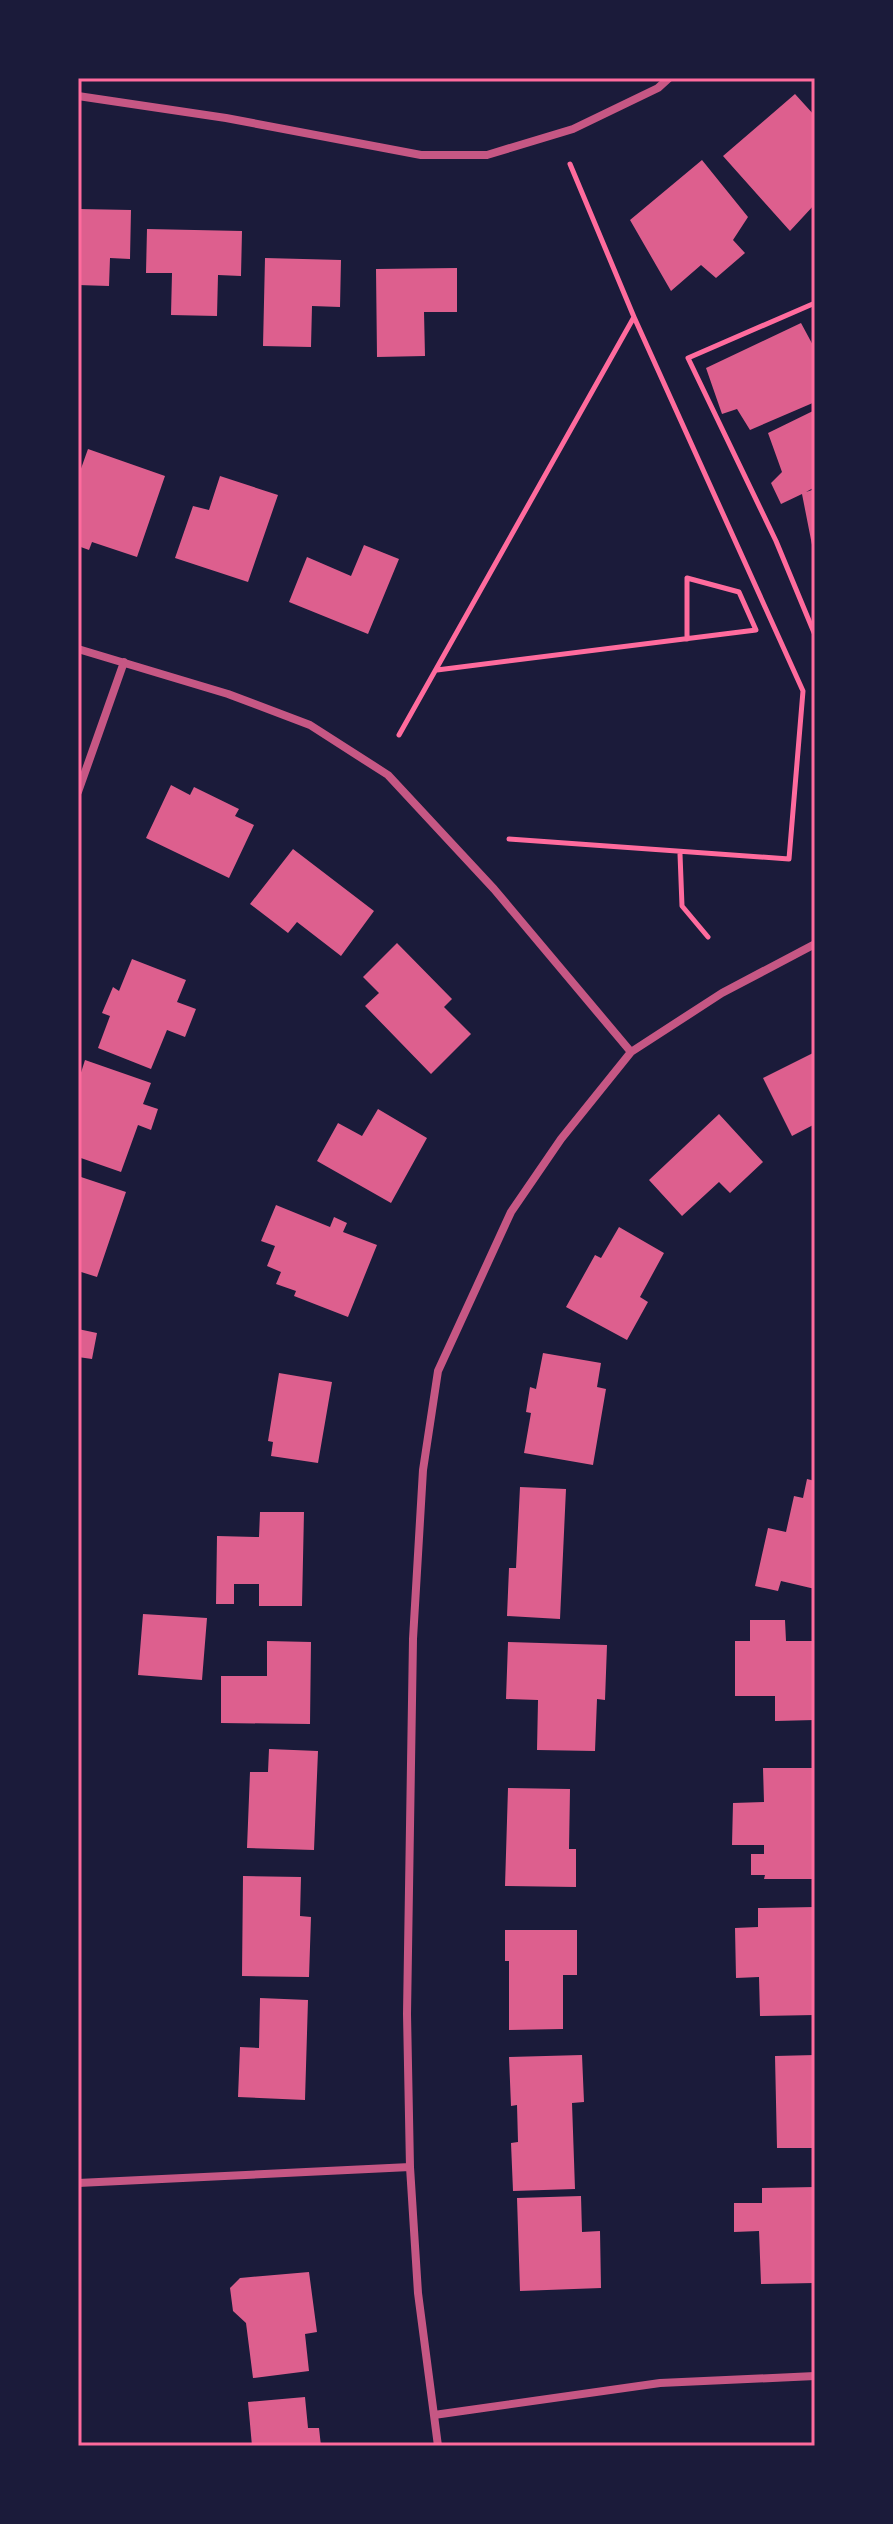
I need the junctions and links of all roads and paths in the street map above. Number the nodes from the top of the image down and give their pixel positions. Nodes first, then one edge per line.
1 (669, 78) edge
2 (78, 96) edge
3 (570, 164) dead end
4 (815, 303) edge
5 (634, 317) junction
6 (815, 635) edge
7 (687, 639) junction
8 (78, 649) edge
9 (124, 662) junction
10 (436, 670) junction
11 (399, 735) dead end
12 (78, 792) edge
13 (509, 839) dead end
14 (680, 854) junction
15 (708, 937) dead end
16 (815, 944) edge
17 (631, 1052) junction
18 (410, 2167) junction
19 (78, 2183) edge
20 (815, 2376) edge
21 (434, 2415) junction
22 (438, 2446) edge

1 - 2 street
3 - 5 path
4 - 6 path
5 - 10 path
5 - 14 path
7 - 7 path
7 - 10 path
8 - 9 street
9 - 12 street
9 - 17 street
10 - 11 path
13 - 14 path
14 - 15 path
16 - 17 street
17 - 18 street
18 - 19 street
18 - 21 street
20 - 21 street
21 - 22 street

